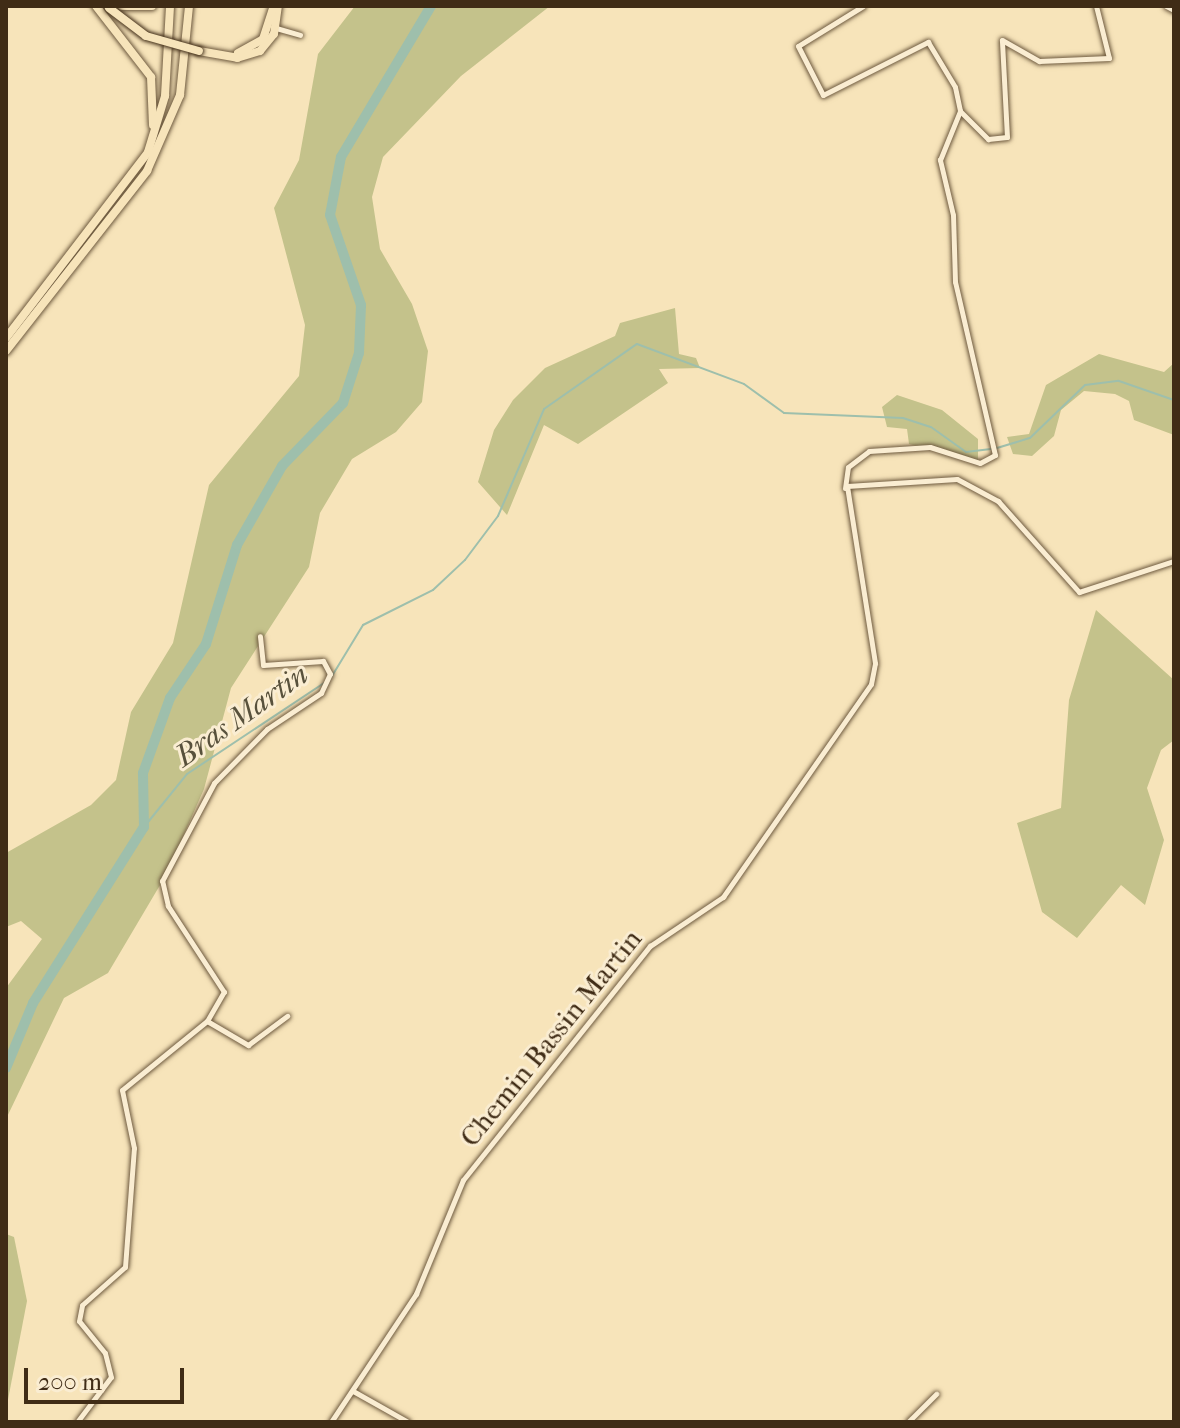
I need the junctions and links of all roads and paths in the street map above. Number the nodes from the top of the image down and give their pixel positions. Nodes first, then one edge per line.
1 (96, 6) edge
2 (122, 6) edge
3 (152, 6) edge
4 (170, 6) edge
5 (183, 6) edge
6 (189, 6) edge
7 (863, 6) edge
8 (1096, 6) edge
9 (1166, 6) edge
10 (108, 7) edge
11 (274, 7) edge
12 (1174, 10) edge
13 (276, 28) junction
14 (300, 35) dead end
15 (263, 39) junction
16 (199, 51) junction
17 (960, 111) junction
18 (171, 116) junction
19 (86, 239) junction
20 (6, 338) edge
21 (6, 351) edge
22 (845, 489) junction
23 (1174, 561) edge
24 (260, 636) dead end
25 (287, 1016) dead end
26 (207, 1021) junction
27 (353, 1391) junction
28 (936, 1394) dead end
29 (77, 1422) edge
30 (331, 1422) edge
31 (408, 1422) edge
32 (908, 1422) edge

1 - 19 highway
2 - 3 highway
4 - 19 highway
5 - 18 highway
6 - 18 highway
7 - 17 street
8 - 17 street
9 - 12 street
10 - 16 highway, bridge
11 - 13 highway
11 - 15 highway
13 - 14 street
13 - 15 highway
13 - 16 highway
15 - 16 highway
17 - 22 street
18 - 21 highway
19 - 20 highway
22 - 23 street
22 - 27 street, Chemin Bassin Martin
24 - 26 street
25 - 26 street
26 - 29 street
27 - 30 street, Chemin Bassin Martin
27 - 31 street
28 - 32 street

